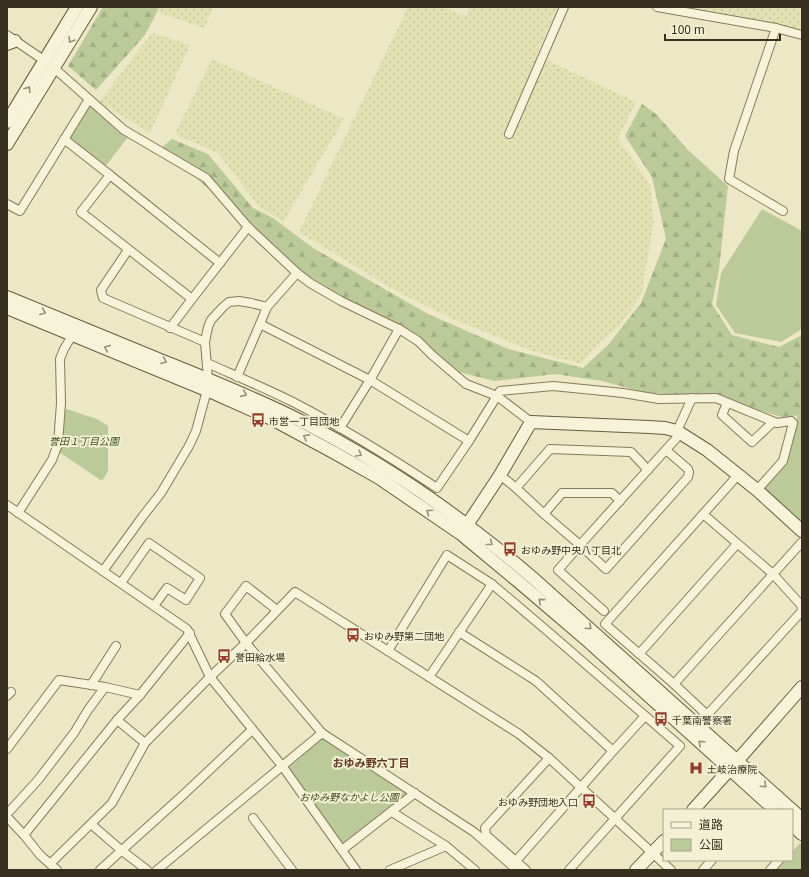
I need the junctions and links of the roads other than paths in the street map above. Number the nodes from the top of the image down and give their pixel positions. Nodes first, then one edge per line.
1 (78, 7) edge
2 (91, 7) edge
3 (564, 7) edge
4 (657, 7) edge
5 (776, 28) junction
6 (802, 35) edge
7 (10, 40) edge
8 (49, 64) junction
9 (89, 99) junction
10 (7, 122) edge
11 (509, 134) dead end
12 (64, 139) junction
13 (7, 144) edge
14 (110, 175) junction
15 (7, 204) edge
16 (783, 210) dead end
17 (248, 227) junction
18 (128, 250) junction
19 (220, 263) junction
20 (297, 273) junction
21 (7, 297) edge
22 (192, 299) junction
23 (267, 307) junction
24 (7, 308) edge
25 (260, 324) junction
26 (170, 328) junction
27 (398, 329) junction
28 (73, 334) junction
29 (205, 342) junction
30 (207, 364) junction
31 (237, 377) junction
32 (370, 380) junction
33 (208, 385) junction
34 (497, 396) junction
35 (692, 398) junction
36 (727, 403) junction
37 (531, 422) junction
38 (773, 422) junction
39 (340, 428) junction
40 (679, 432) junction
41 (469, 441) junction
42 (666, 450) junction
43 (648, 470) junction
44 (500, 475) junction
45 (738, 475) junction
46 (516, 488) junction
47 (757, 490) junction
48 (620, 501) junction
49 (7, 506) edge
50 (18, 513) junction
51 (544, 514) junction
52 (703, 514) junction
53 (467, 525) junction
54 (802, 531) edge
55 (802, 542) edge
56 (737, 544) junction
57 (580, 545) junction
58 (104, 571) junction
59 (773, 574) junction
60 (121, 583) junction
61 (492, 584) junction
62 (154, 606) junction
63 (277, 610) junction
64 (604, 611) dead end
65 (459, 632) junction
66 (190, 633) junction
67 (246, 642) junction
68 (116, 646) dead end
69 (388, 651) junction
70 (639, 654) junction
71 (210, 677) junction
72 (429, 677) junction
73 (674, 684) junction
74 (91, 685) junction
75 (106, 687) junction
76 (802, 687) edge
77 (140, 695) junction
78 (645, 716) junction
79 (117, 720) junction
80 (252, 730) junction
81 (322, 733) junction
82 (145, 743) junction
83 (7, 749) edge
84 (613, 751) junction
85 (548, 758) junction
86 (734, 765) junction
87 (283, 767) junction
88 (581, 787) junction
89 (414, 794) junction
90 (694, 809) edge
91 (774, 809) edge
92 (791, 809) edge
93 (793, 811) edge
94 (392, 812) junction
95 (7, 815) edge
96 (253, 818) dead end
97 (615, 818) junction
98 (802, 819) edge
99 (91, 824) junction
100 (793, 826) edge
101 (24, 834) junction
102 (802, 834) edge
103 (663, 842) edge
104 (446, 846) junction
105 (121, 850) junction
106 (342, 850) junction
107 (653, 853) junction
108 (711, 861) edge
109 (778, 861) edge
110 (50, 864) junction
111 (513, 867) edge
112 (57, 870) edge
113 (100, 870) edge
114 (147, 870) edge
115 (156, 870) edge
116 (292, 870) edge
117 (356, 870) edge
118 (390, 870) edge
119 (475, 870) edge
120 (526, 870) edge
121 (569, 870) edge
122 (636, 870) edge
123 (671, 870) edge
124 (703, 870) edge
125 (770, 870) edge

1 - 8 street
2 -> 8 street
3 - 11 street
4 - 5 street
5 - 6 street
5 - 16 street
7 - 8 street
8 - 9 street
10 -> 8 street
8 - 13 street
9 - 12 street
9 - 17 street
12 - 14 street
12 - 15 street
14 - 18 street
14 - 19 street
17 - 19 street
17 - 20 street
18 - 22 street
18 - 26 street
19 - 22 street
20 - 23 street
20 - 27 street
21 -> 33 street
22 - 26 street
23 - 25 street
23 - 29 street
24 - 28 street
25 - 31 street
25 - 32 street
26 - 29 street
27 - 32 street
27 - 34 street
33 -> 28 street
28 - 50 street
29 - 30 street
30 - 31 street
30 - 33 street
31 - 39 street
32 - 39 street
32 - 41 street
33 -> 53 street
33 - 58 street
86 -> 33 street
34 - 35 street
34 - 37 street
34 - 41 street
35 - 36 street
35 - 40 street
36 - 38 street
36 - 38 street
37 - 40 street
37 - 44 street
38 - 47 street
39 - 41 street
40 - 42 street
40 - 45 street
42 - 43 street
42 - 57 street
43 - 46 street
43 - 48 street
44 - 46 street
44 - 53 street
45 - 47 street
45 - 52 street
46 - 51 street
47 - 54 street
48 - 51 street
48 - 57 street
49 - 50 street
50 - 58 street
51 - 57 street
52 - 56 street
52 - 70 street
53 -> 86 street
55 - 59 street
56 - 59 street
56 - 70 street
57 - 64 street
58 - 60 street
59 - 73 street
59 - 73 street
60 - 62 street
60 - 62 street
61 - 65 street
61 - 69 street
61 - 78 street
62 - 66 street
63 - 67 street
63 - 67 street
63 - 69 street
65 - 72 street
65 - 84 street
66 - 71 street
66 - 77 street
67 - 71 street
67 - 81 street
68 - 74 street
69 - 72 street
70 - 73 street
71 - 80 street
71 - 82 street
72 - 85 street
74 - 75 street
74 - 83 street
75 - 77 street
75 - 95 street
76 - 86 street
77 - 79 street
78 - 84 street
78 - 97 street
79 - 82 street
79 - 101 street
80 - 87 street
80 - 105 street
81 - 87 street
81 - 89 street
82 - 99 street
84 - 88 street
85 - 88 street
85 - 111 street
86 - 90 street
86 - 91 street
86 -> 92 street
87 - 106 street
87 - 115 street
88 - 97 street
88 - 111 street
89 - 94 street
89 - 111 street
93 - 98 street
94 - 104 street
94 - 106 street
95 - 101 street
96 - 116 street
97 - 107 street
97 - 121 street
99 - 105 street
99 - 110 street
100 - 102 street
101 - 110 street
103 - 107 street
104 - 118 street
104 - 119 street
105 - 113 street
105 - 114 street
106 - 117 street
107 - 122 street
107 - 123 street
108 - 124 street
109 - 125 street
110 - 112 street
111 - 120 street

